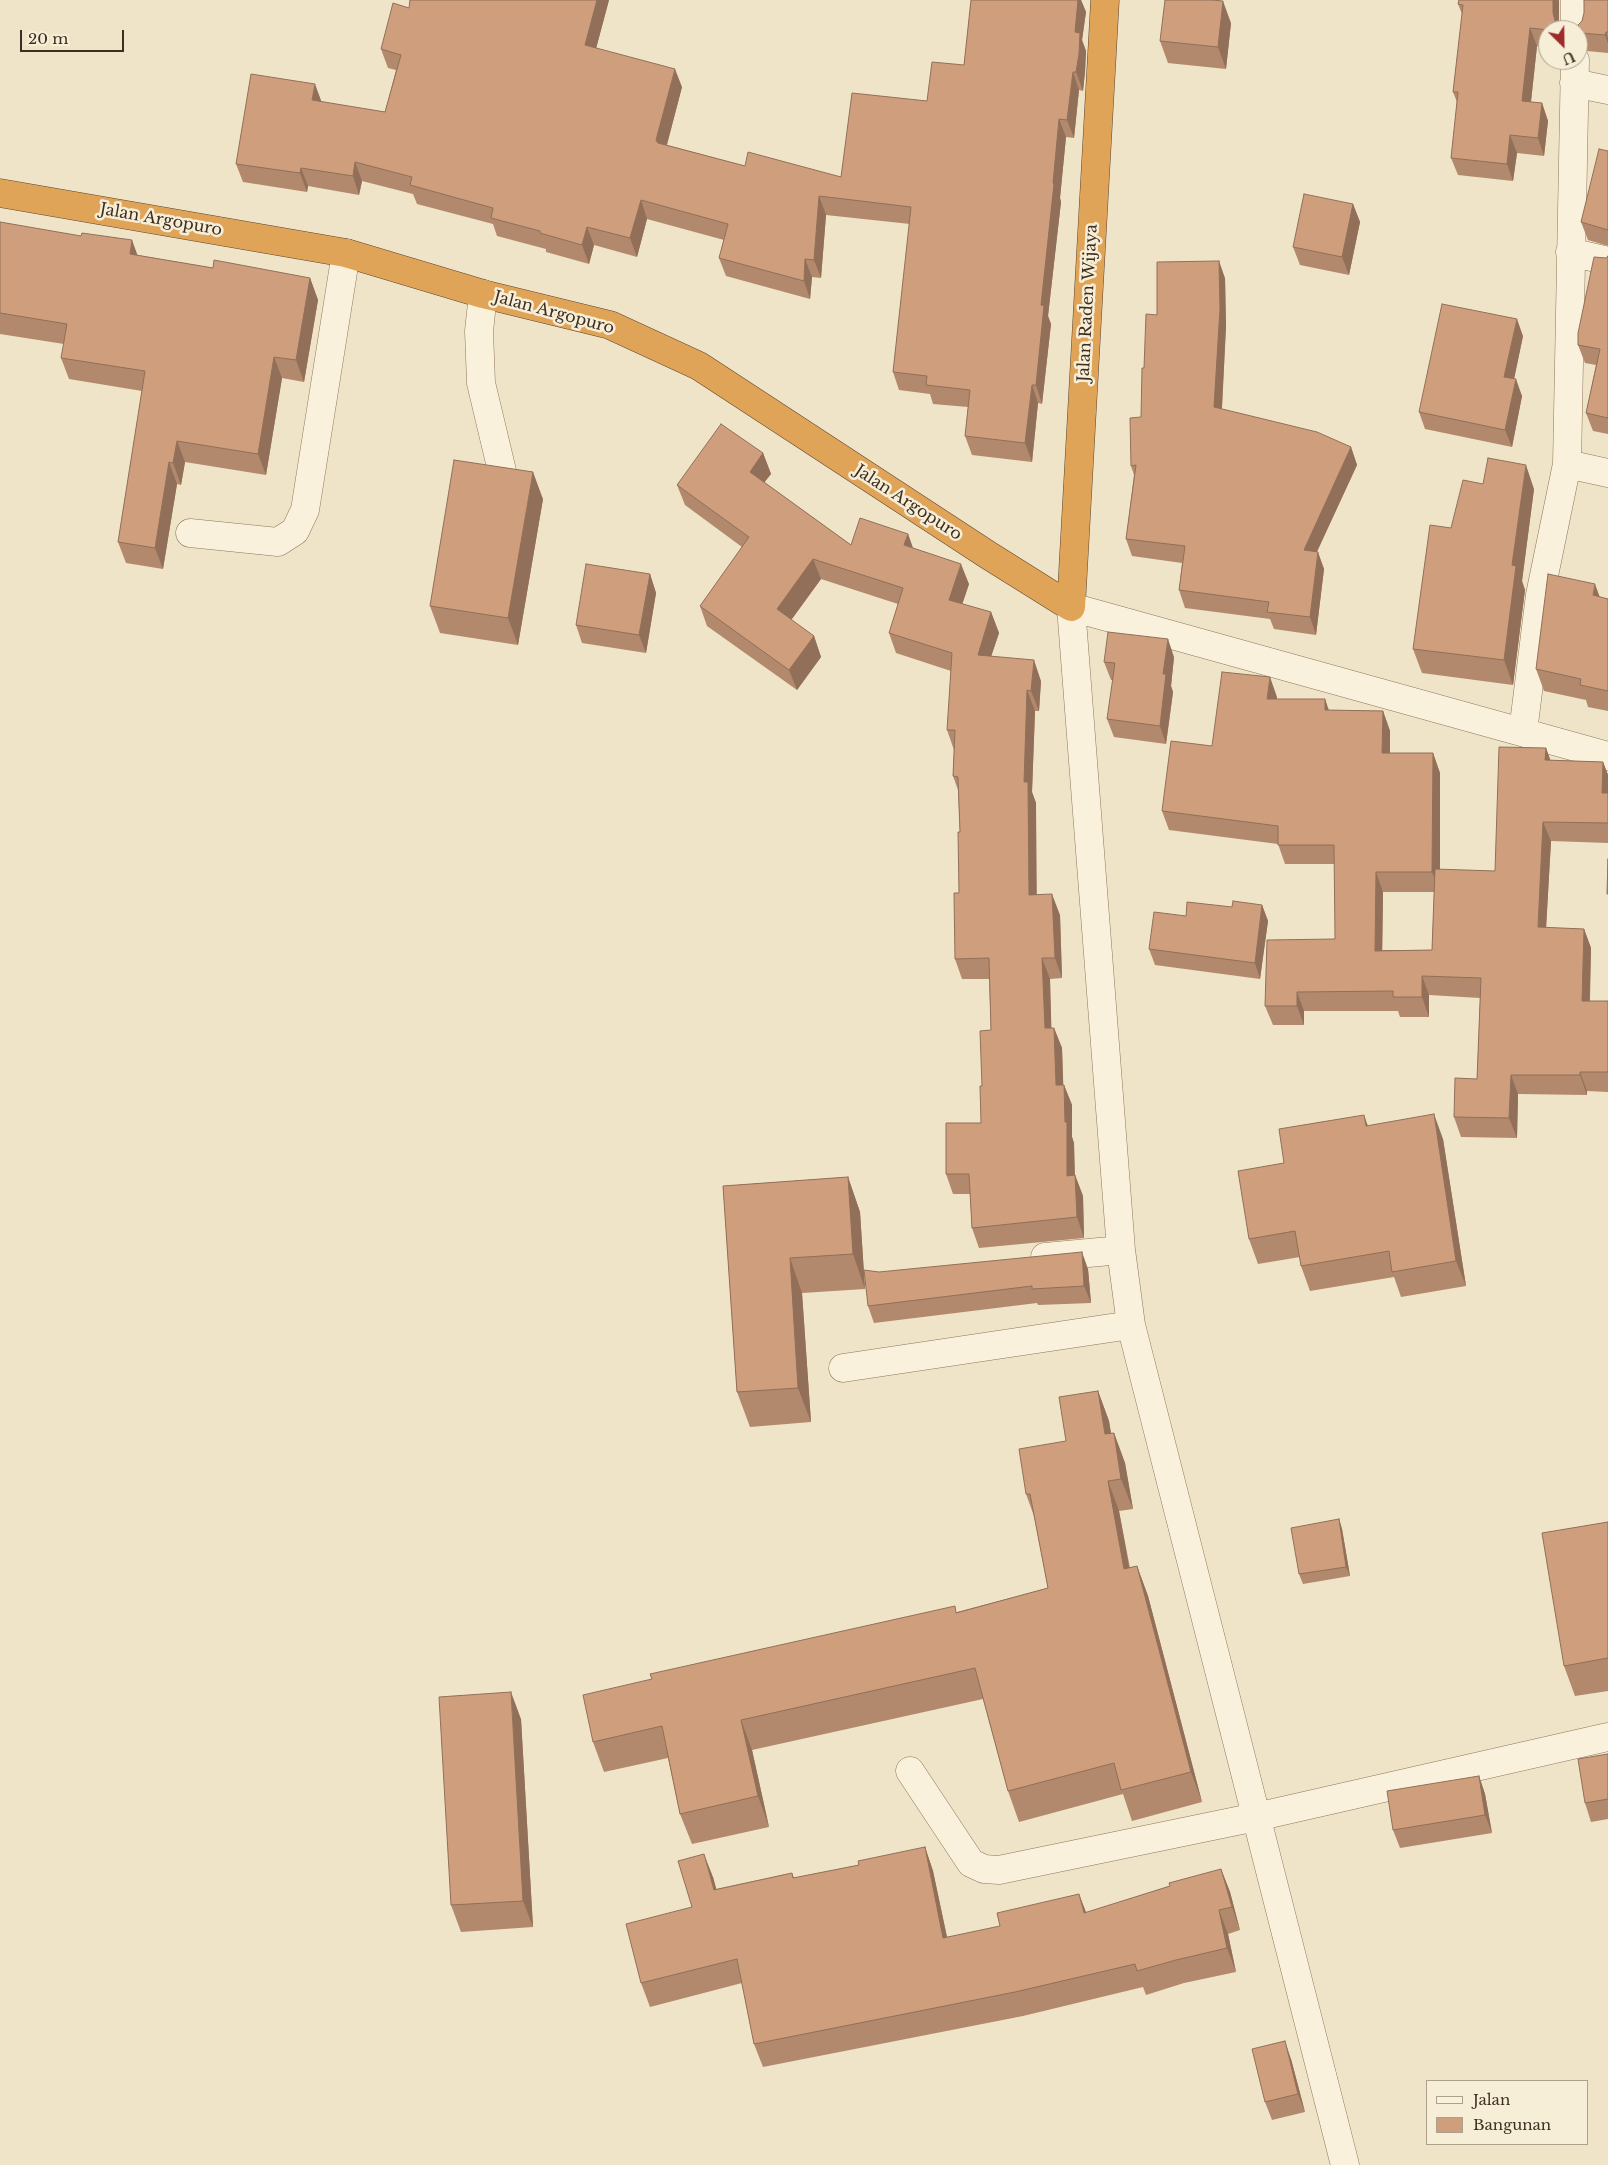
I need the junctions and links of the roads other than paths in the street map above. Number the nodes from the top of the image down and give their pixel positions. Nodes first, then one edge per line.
1 (1105, 0) edge
2 (1576, 0) edge
3 (1575, 20) edge
4 (1574, 71) edge
5 (1608, 90) edge
6 (0, 193) edge
7 (346, 252) junction
8 (1570, 252) junction
9 (1608, 261) edge
10 (483, 294) junction
11 (1566, 464) junction
12 (502, 472) edge
13 (1608, 473) edge
14 (190, 533) dead end
15 (1071, 607) junction
16 (1523, 732) junction
17 (1608, 756) edge
18 (1120, 1250) junction
19 (1022, 1260) edge
20 (1131, 1325) junction
21 (843, 1368) dead end
22 (1608, 1737) edge
23 (910, 1771) dead end
24 (1256, 1817) junction
25 (1344, 2165) edge

1 - 15 highway, Jalan Raden Wijaya
2 - 3 street
4 - 5 street
4 - 8 street
6 - 7 highway, Jalan Argopuro
7 - 10 highway, Jalan Argopuro
7 - 14 street
8 - 9 street
8 - 11 street
10 - 12 street
10 - 15 highway, Jalan Argopuro
11 - 13 street
11 - 16 street
15 - 16 street
15 - 18 street
16 - 17 street
18 - 19 street
18 - 20 street
20 - 21 street
20 - 24 street
22 - 24 street
23 - 24 street
24 - 25 street

